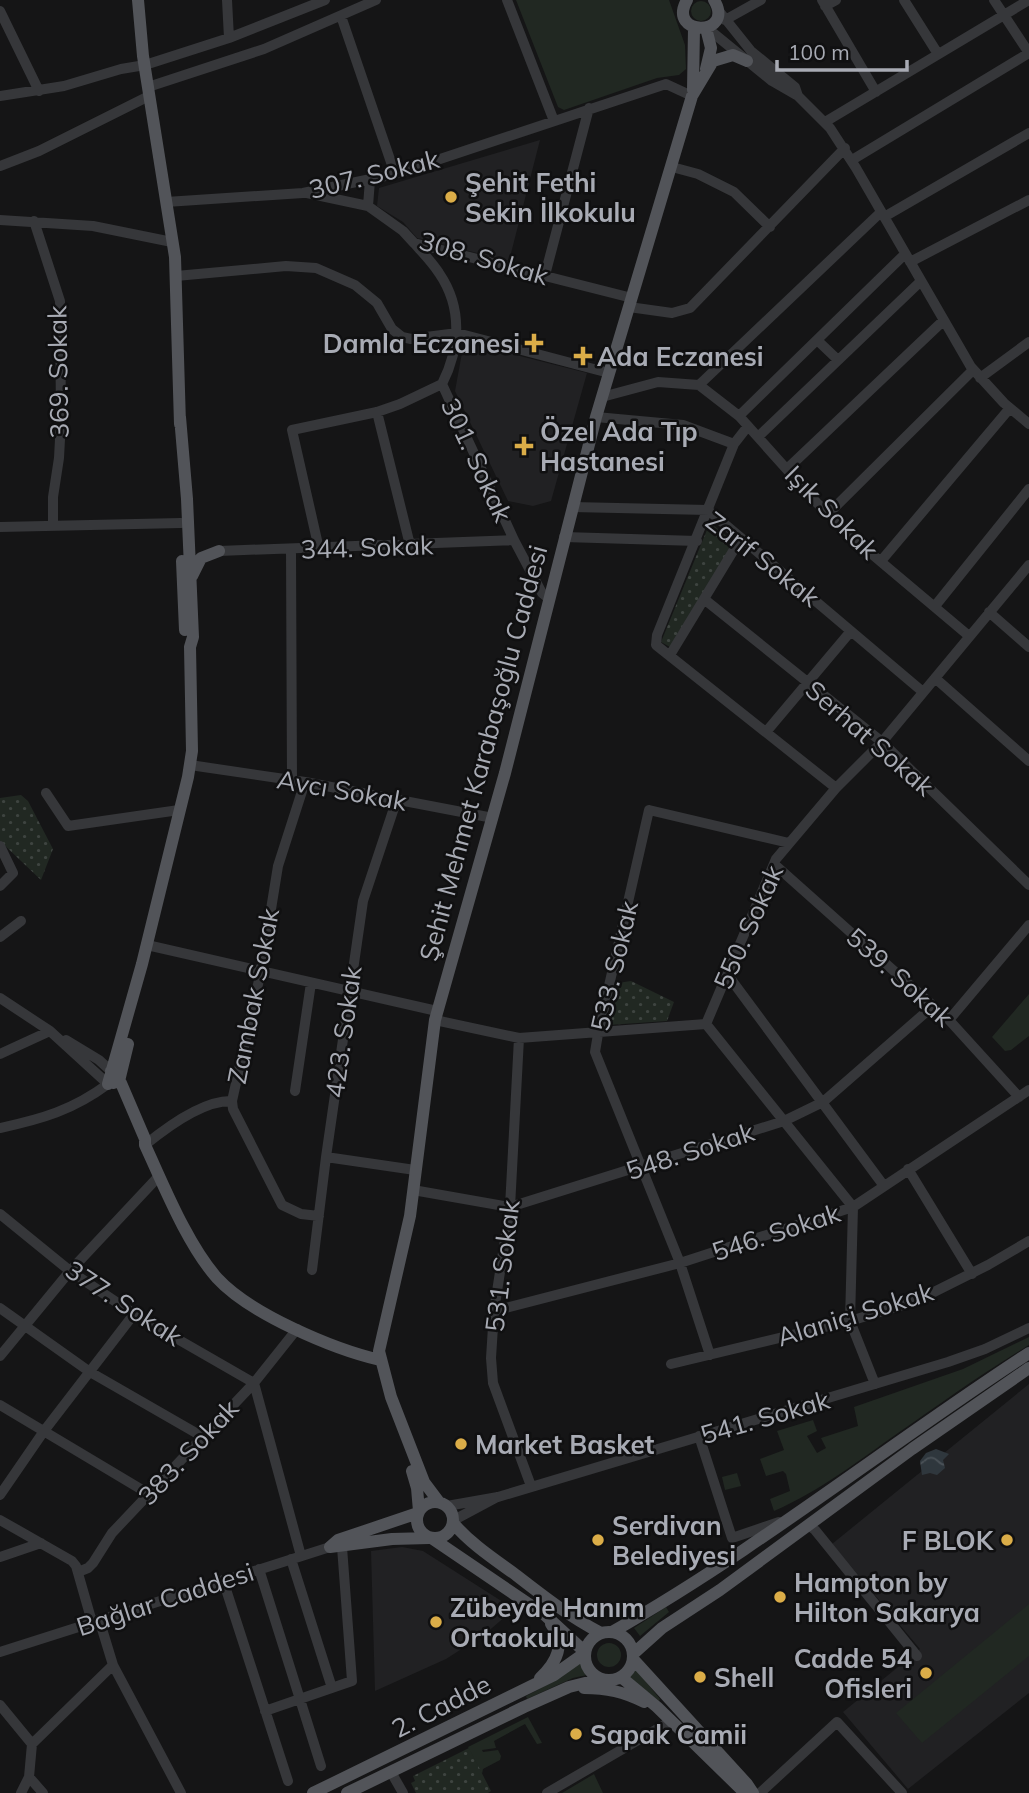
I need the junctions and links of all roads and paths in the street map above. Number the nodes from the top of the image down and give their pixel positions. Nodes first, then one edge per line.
1 (138, 0) edge
2 (227, 0) edge
3 (325, 0) edge
4 (376, 0) edge
5 (507, 0) edge
6 (761, 0) edge
7 (836, 0) edge
8 (904, 0) edge
9 (994, 0) edge
10 (1029, 0) edge
11 (683, 3) edge
12 (824, 3) edge
13 (309, 4) edge
14 (0, 11) edge
15 (722, 15) edge
16 (1004, 15) junction
17 (341, 16) junction
18 (702, 28) junction
19 (229, 38) junction
20 (1029, 53) edge
21 (938, 54) junction
22 (747, 61) junction
23 (145, 65) junction
24 (706, 69) junction
25 (39, 91) junction
26 (149, 92) junction
27 (876, 92) junction
28 (0, 96) edge
29 (692, 96) junction
30 (798, 96) junction
31 (589, 108) junction
32 (554, 121) junction
33 (825, 122) junction
34 (1029, 133) edge
35 (845, 148) junction
36 (852, 160) junction
37 (0, 166) edge
38 (672, 167) junction
39 (395, 174) junction
40 (370, 180) junction
41 (303, 193) junction
42 (1029, 200) edge
43 (166, 202) junction
44 (368, 206) junction
45 (883, 215) junction
46 (0, 220) edge
47 (34, 221) junction
48 (769, 227) junction
49 (172, 242) junction
50 (414, 243) junction
51 (908, 258) junction
52 (545, 275) junction
53 (176, 276) junction
54 (920, 281) junction
55 (630, 302) junction
56 (943, 321) junction
57 (457, 333) junction
58 (817, 340) junction
59 (1029, 342) edge
60 (838, 360) junction
61 (609, 373) junction
62 (977, 374) junction
63 (442, 384) junction
64 (699, 385) junction
65 (602, 397) junction
66 (1010, 408) junction
67 (377, 412) junction
68 (740, 416) junction
69 (180, 417) junction
70 (596, 417) junction
71 (1029, 424) edge
72 (748, 426) junction
73 (759, 436) junction
74 (734, 444) junction
75 (787, 469) junction
76 (1029, 489) edge
77 (572, 507) junction
78 (708, 510) junction
79 (828, 514) junction
80 (181, 523) junction
81 (53, 526) junction
82 (0, 527) edge
83 (564, 537) junction
84 (741, 538) junction
85 (514, 540) junction
86 (697, 541) junction
87 (410, 545) junction
88 (319, 549) junction
89 (291, 550) junction
90 (219, 551) junction
91 (185, 552) junction
92 (881, 561) junction
93 (1029, 565) edge
94 (192, 597) junction
95 (548, 598) junction
96 (704, 599) junction
97 (935, 606) junction
98 (989, 612) junction
99 (852, 631) junction
100 (969, 636) junction
101 (190, 647) junction
102 (1029, 647) edge
103 (670, 655) junction
104 (935, 678) junction
105 (808, 682) junction
106 (923, 692) junction
107 (766, 732) junction
108 (881, 742) junction
109 (1029, 761) edge
110 (190, 765) junction
111 (292, 780) junction
112 (305, 782) junction
113 (836, 788) junction
114 (46, 793) dead end
115 (397, 799) junction
116 (179, 810) junction
117 (493, 818) junction
118 (789, 844) junction
119 (0, 846) edge
120 (774, 864) junction
121 (1029, 885) edge
122 (0, 886) edge
123 (21, 920) dead end
124 (1029, 925) edge
125 (0, 937) edge
126 (147, 945) junction
127 (261, 971) junction
128 (727, 974) junction
129 (311, 983) junction
130 (349, 991) junction
131 (0, 998) edge
132 (933, 1006) junction
133 (436, 1016) junction
134 (949, 1020) junction
135 (706, 1024) junction
136 (50, 1031) junction
137 (598, 1034) junction
138 (519, 1038) junction
139 (0, 1054) edge
140 (113, 1079) junction
141 (1029, 1090) edge
142 (295, 1091) dead end
143 (1019, 1097) junction
144 (232, 1101) junction
145 (823, 1102) junction
146 (784, 1121) junction
147 (0, 1128) edge
148 (145, 1145) junction
149 (326, 1157) junction
150 (643, 1167) junction
151 (908, 1169) junction
152 (415, 1170) junction
153 (159, 1176) junction
154 (884, 1186) junction
155 (413, 1190) junction
156 (510, 1207) junction
157 (853, 1207) junction
158 (0, 1214) edge
159 (319, 1216) junction
160 (1029, 1241) edge
161 (680, 1263) junction
162 (312, 1270) dead end
163 (70, 1271) junction
164 (972, 1273) junction
165 (0, 1308) edge
166 (494, 1311) junction
167 (134, 1314) junction
168 (850, 1321) junction
169 (25, 1325) junction
170 (1029, 1328) edge
171 (297, 1329) junction
172 (1029, 1353) edge
173 (710, 1355) junction
174 (0, 1356) edge
175 (380, 1360) junction
176 (671, 1364) dead end
177 (1029, 1368) edge
178 (90, 1372) junction
179 (254, 1383) junction
180 (876, 1384) junction
181 (0, 1405) edge
182 (403, 1430) junction
183 (44, 1431) junction
184 (699, 1436) junction
185 (203, 1437) junction
186 (531, 1486) junction
187 (149, 1494) junction
188 (0, 1495) edge
189 (498, 1496) junction
190 (443, 1504) junction
191 (419, 1512) junction
192 (794, 1517) junction
193 (0, 1520) edge
194 (454, 1522) junction
195 (808, 1525) junction
196 (431, 1538) junction
197 (41, 1543) junction
198 (336, 1547) junction
199 (0, 1557) edge
200 (296, 1557) junction
201 (259, 1569) junction
202 (78, 1572) junction
203 (223, 1580) junction
204 (545, 1615) junction
205 (96, 1620) junction
206 (607, 1633) junction
207 (0, 1652) edge
208 (585, 1652) junction
209 (917, 1656) dead end
210 (633, 1657) junction
211 (113, 1665) junction
212 (621, 1677) junction
213 (601, 1679) junction
214 (531, 1686) junction
215 (332, 1688) junction
216 (300, 1699) junction
217 (0, 1705) edge
218 (524, 1707) junction
219 (657, 1707) junction
220 (265, 1711) junction
221 (671, 1721) junction
222 (32, 1744) junction
223 (321, 1766) dead end
224 (391, 1772) junction
225 (29, 1777) junction
226 (288, 1781) dead end
227 (20, 1793) edge
228 (43, 1793) edge
229 (181, 1793) edge
230 (313, 1793) edge
231 (347, 1793) edge
232 (403, 1793) edge
233 (547, 1793) edge
234 (745, 1793) edge
235 (752, 1793) edge
236 (760, 1793) edge
237 (902, 1793) edge

1 - 23 main road
2 - 19 street
3 - 13 street
4 - 17 street
5 - 32 street
6 - 15 street
7 - 12 street
8 - 21 street
9 - 16 street
10 - 16 street
11 - 18 main road
12 - 27 street
13 - 19 street
14 - 25 street
15 - 18 main road
15 - 30 street
16 - 20 street
16 - 21 street
17 - 26 street
17 - 39 street
18 - 22 street
18 - 24 main road
18 - 29 main road, Şehit Mehmet Karabaşoğlu Caddesi
19 - 23 street
20 - 36 street
21 - 27 street
22 - 24 main road
22 - 30 street
23 - 25 street
23 - 26 main road
24 - 29 main road, Şehit Mehmet Karabaşoğlu Caddesi
25 - 28 street
26 - 37 street
26 - 43 main road
27 - 33 street
29 - 31 street, 307. Sokak
29 - 38 main road, Şehit Mehmet Karabaşoğlu Caddesi
30 - 33 street
31 - 32 street, 307. Sokak
31 - 52 street
32 - 39 street, 307. Sokak
33 - 35 street
34 - 45 street
35 - 36 street
35 - 48 street, 308. Sokak
36 - 45 street
38 - 48 street
38 - 55 main road, Şehit Mehmet Karabaşoğlu Caddesi
39 - 40 street, 307. Sokak
40 - 41 street, 307. Sokak
40 - 44 street
41 - 43 street, 307. Sokak
41 - 44 street, 308. Sokak
42 - 51 street
43 - 49 main road
44 - 50 street, 308. Sokak
45 - 51 street
45 - 64 street
46 - 47 street
47 - 49 street
47 - 81 street, 369. Sokak
48 - 55 street, 308. Sokak
49 - 53 main road
50 - 52 street, 308. Sokak
50 - 57 street, 301. Sokak
51 - 54 street
51 - 58 street
52 - 55 street, 308. Sokak
53 - 57 street
53 - 69 main road
54 - 56 street
54 - 60 street
55 - 61 main road, Şehit Mehmet Karabaşoğlu Caddesi
56 - 62 street
56 - 75 street
57 - 61 street
57 - 63 street, 301. Sokak
58 - 60 street
58 - 68 street
59 - 62 street
60 - 73 street
61 - 65 main road, Şehit Mehmet Karabaşoğlu Caddesi
62 - 66 street
62 - 79 street
63 - 67 street
63 - 85 street, 301. Sokak
64 - 65 street
64 - 68 street, Işık Sokak
65 - 70 main road, Şehit Mehmet Karabaşoğlu Caddesi
66 - 71 street
66 - 92 street
67 - 87 street
67 - 88 street
68 - 72 street, Işık Sokak
69 - 80 main road
69 - 91 main road
70 - 74 street
70 - 77 main road, Şehit Mehmet Karabaşoğlu Caddesi
72 - 73 street, Işık Sokak
72 - 74 street
73 - 75 street, Işık Sokak
74 - 78 street
75 - 79 street, Işık Sokak
76 - 97 street
77 - 78 street, Zarif Sokak
77 - 83 main road, Şehit Mehmet Karabaşoğlu Caddesi
78 - 84 street, Zarif Sokak
78 - 86 street
79 - 92 street, Işık Sokak
80 - 81 street
80 - 91 main road
81 - 82 street
83 - 86 street
83 - 95 main road, Şehit Mehmet Karabaşoğlu Caddesi
84 - 96 street
84 - 99 street, Zarif Sokak
85 - 87 street, 344. Sokak
85 - 95 street, 301. Sokak
86 - 103 street
87 - 88 street, 344. Sokak
88 - 89 street, 344. Sokak
89 - 90 street, 344. Sokak
89 - 111 street
90 - 91 main road
90 - 94 main road
91 - 94 main road
91 - 101 main road
92 - 97 street, Işık Sokak
93 - 98 street, 550. Sokak
94 - 101 main road
95 - 117 main road, Şehit Mehmet Karabaşoğlu Caddesi
96 - 103 street
96 - 105 street, Serhat Sokak
97 - 100 street, Işık Sokak
98 - 100 street, 550. Sokak
98 - 102 street
99 - 105 street
99 - 106 street, Zarif Sokak
100 - 104 street, 550. Sokak
101 - 110 main road
103 - 107 street
104 - 106 street, 550. Sokak
104 - 109 street
105 - 107 street
105 - 108 street, Serhat Sokak
106 - 108 street, 550. Sokak
107 - 113 street
108 - 113 street, 550. Sokak
108 - 121 street, Serhat Sokak
110 - 111 street, Avcı Sokak
110 - 116 main road
111 - 112 street, Avcı Sokak
112 - 115 street, Avcı Sokak
112 - 127 street, Zambak Sokak
113 - 118 street, 550. Sokak
114 - 116 street
115 - 117 street, Avcı Sokak
115 - 130 street, 423. Sokak
116 - 126 main road
117 - 133 main road, Şehit Mehmet Karabaşoğlu Caddesi
118 - 120 street, 550. Sokak
118 - 137 street, 533. Sokak
119 - 122 street
120 - 128 street, 550. Sokak
120 - 132 street, 539. Sokak
123 - 125 street
124 - 134 street
126 - 127 street, 550. Sokak
126 - 140 main road
127 - 129 street, 550. Sokak
127 - 144 street, Zambak Sokak
128 - 135 street, 550. Sokak
128 - 145 street
129 - 130 street, 550. Sokak
129 - 142 street
130 - 133 street, 550. Sokak
130 - 149 street, 423. Sokak
131 - 136 street
132 - 134 street, 539. Sokak
132 - 145 street, 548. Sokak
133 - 138 street, 550. Sokak
133 - 152 main road, Şehit Mehmet Karabaşoğlu Caddesi
134 - 143 street, 539. Sokak
135 - 137 street, 550. Sokak
135 - 146 street
136 - 139 street
136 - 140 street
137 - 138 street, 550. Sokak
137 - 150 street, 533. Sokak
138 - 156 street, 531. Sokak
140 - 147 street
140 - 148 main road
141 - 143 street, 546. Sokak
143 - 151 street, 546. Sokak
144 - 148 street
144 - 159 street, Zambak Sokak
145 - 146 street, 548. Sokak
145 - 154 street
146 - 150 street, 548. Sokak
146 - 157 street
148 - 153 main road
149 - 152 street
149 - 159 street, 423. Sokak
150 - 156 street, 548. Sokak
150 - 161 street, 533. Sokak
151 - 154 street, 546. Sokak
151 - 164 street
152 - 155 main road, Şehit Mehmet Karabaşoğlu Caddesi
153 - 163 street
153 - 171 main road
154 - 157 street, 546. Sokak
155 - 156 street, 548. Sokak
155 - 175 main road, Şehit Mehmet Karabaşoğlu Caddesi
156 - 166 street, 531. Sokak
157 - 161 street, 546. Sokak
157 - 168 street
158 - 163 street, 377. Sokak
159 - 162 street, 423. Sokak
160 - 164 street, Alaniçi Sokak
161 - 166 street, 546. Sokak
161 - 173 street, 533. Sokak
163 - 167 street, 377. Sokak
163 - 169 street
164 - 168 street, Alaniçi Sokak
165 - 169 street
166 - 186 street, 531. Sokak
167 - 178 street
167 - 179 street, 377. Sokak
168 - 173 street, Alaniçi Sokak
168 - 180 street
169 - 174 street
169 - 178 street
170 - 180 street, 541. Sokak
171 - 175 main road
171 - 179 street, 383. Sokak
172 - 192 main road
173 - 176 street, Alaniçi Sokak
175 - 182 main road, Şehit Mehmet Karabaşoğlu Caddesi
177 - 195 main road
178 - 183 street
178 - 185 street
179 - 185 street, 383. Sokak
179 - 200 street
180 - 184 street, 541. Sokak
181 - 183 street
182 - 190 main road, Şehit Mehmet Karabaşoğlu Caddesi
182 - 191 main road, Şehit Mehmet Karabaşoğlu Caddesi
183 - 187 street
183 - 188 street
184 - 186 street, 541. Sokak
184 - 192 street
185 - 187 street, 383. Sokak
186 - 189 street, 541. Sokak
187 - 202 street, 383. Sokak
189 - 190 street
189 - 194 street
190 - 191 main road
190 - 194 main road
191 - 196 main road
191 - 198 main road
192 - 206 main road
193 - 197 street
194 - 196 main road
194 - 206 main road
195 - 209 street
195 - 210 main road
196 - 198 main road
196 - 204 main road
197 - 199 street
197 - 202 street
198 - 200 street, Bağlar Caddesi
198 - 215 street
200 - 201 street, Bağlar Caddesi
200 - 215 street
201 - 203 street, Bağlar Caddesi
201 - 216 street
202 - 205 street
203 - 205 street, Bağlar Caddesi
203 - 220 street
204 - 208 main road
204 - 214 main road
205 - 207 street, Bağlar Caddesi
205 - 211 street
206 - 208 main road
206 - 210 main road
208 - 213 main road
208 - 214 main road, 2. Cadde
210 - 212 main road
210 - 235 main road
211 - 222 street
211 - 229 street
212 - 213 main road
212 - 219 main road
213 - 218 main road, 2. Cadde
214 - 230 main road, 2. Cadde
215 - 216 street
216 - 220 street
216 - 223 street
217 - 222 street
218 - 219 main road
218 - 224 main road, 2. Cadde
219 - 221 main road
220 - 226 street
221 - 233 street
221 - 234 main road
222 - 225 street
224 - 231 main road, 2. Cadde
224 - 232 street
225 - 227 street
225 - 228 street
236 - 237 street

